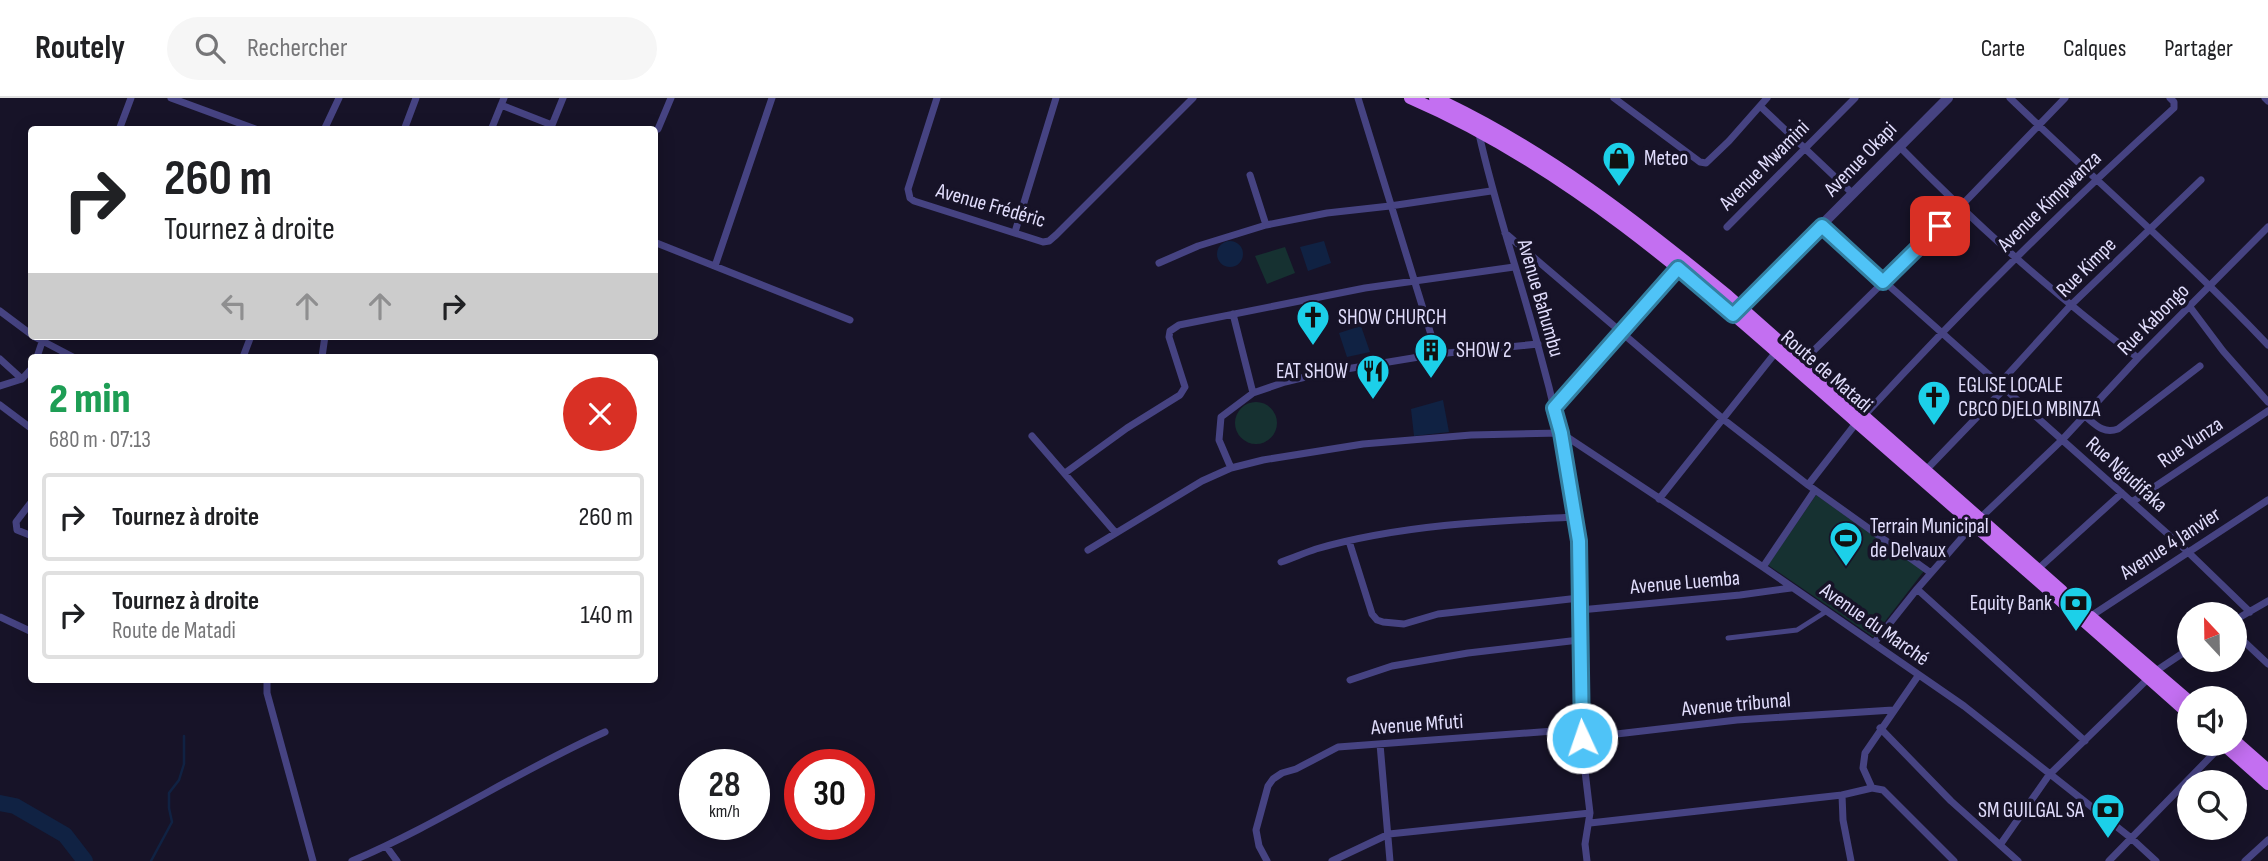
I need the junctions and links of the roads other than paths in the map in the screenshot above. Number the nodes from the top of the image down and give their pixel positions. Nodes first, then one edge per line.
1 (131, 98) edge
2 (171, 98) edge
3 (339, 98) edge
4 (416, 98) edge
5 (563, 98) edge
6 (671, 98) edge
7 (772, 98) edge
8 (937, 98) edge
9 (1056, 98) edge
10 (1193, 98) edge
11 (1358, 98) edge
12 (1409, 98) edge
13 (1614, 98) edge
14 (1855, 98) edge
15 (1948, 98) edge
16 (2010, 98) edge
17 (2065, 98) edge
18 (1444, 100) edge
19 (1761, 101) edge
20 (502, 102) edge
21 (2173, 102) edge
22 (2038, 125) junction
23 (120, 126) edge
24 (247, 126) edge
25 (326, 126) edge
26 (406, 126) edge
27 (493, 126) edge
28 (549, 126) edge
29 (551, 126) edge
30 (1480, 126) junction
31 (658, 129) dead end
32 (1899, 146) junction
33 (1807, 148) junction
34 (1250, 175) dead end
35 (2095, 180) junction
36 (2201, 180) dead end
37 (1492, 191) junction
38 (1852, 193) junction
39 (1598, 202) junction
40 (1390, 206) junction
41 (1959, 208) junction
42 (1266, 225) junction
43 (1822, 226) junction
44 (1727, 227) dead end
45 (2268, 227) edge
46 (2150, 228) junction
47 (1015, 232) junction
48 (1504, 232) junction
49 (658, 244) edge
50 (2015, 258) junction
51 (1159, 263) dead end
52 (715, 266) junction
53 (1514, 267) junction
54 (1678, 268) junction
55 (1415, 280) junction
56 (1883, 282) junction
57 (2211, 285) junction
58 (2070, 306) junction
59 (2190, 307) junction
60 (0, 311) edge
61 (1737, 311) junction
62 (1233, 314) junction
63 (850, 320) dead end
64 (28, 332) edge
65 (1941, 332) junction
66 (1623, 333) junction
67 (45, 340) edge
68 (1538, 344) junction
69 (2268, 345) edge
70 (1776, 352) junction
71 (68, 354) edge
72 (1437, 354) junction
73 (2138, 358) junction
74 (0, 359) edge
75 (1802, 362) junction
76 (2200, 366) dead end
77 (28, 372) edge
78 (22, 379) junction
79 (2002, 385) junction
80 (0, 386) edge
81 (1254, 393) junction
82 (2268, 402) edge
83 (0, 405) edge
84 (1554, 408) junction
85 (2268, 411) edge
86 (2085, 416) junction
87 (1723, 419) junction
88 (1860, 419) junction
89 (28, 426) edge
90 (1561, 433) junction
91 (1031, 436) dead end
92 (2062, 440) junction
93 (1907, 459) junction
94 (1231, 468) junction
95 (1926, 470) junction
96 (1065, 473) junction
97 (1808, 485) junction
98 (1815, 490) junction
99 (2122, 493) junction
100 (1659, 499) junction
101 (2268, 500) edge
102 (2132, 502) junction
103 (28, 506) edge
104 (1576, 517) junction
105 (1977, 522) junction
106 (1115, 532) junction
107 (28, 535) edge
108 (1349, 541) junction
109 (1088, 550) dead end
110 (2188, 552) junction
111 (1281, 562) dead end
112 (1762, 567) junction
113 (2038, 569) junction
114 (1931, 573) junction
115 (1792, 587) junction
116 (1917, 589) junction
117 (1579, 598) junction
118 (2268, 601) edge
119 (1580, 610) junction
120 (1827, 611) junction
121 (2250, 612) junction
122 (2247, 614) edge
123 (2091, 616) junction
124 (0, 617) edge
125 (28, 630) edge
126 (1728, 638) dead end
127 (1579, 640) junction
128 (1874, 643) junction
129 (2247, 644) edge
130 (2177, 657) edge
131 (2268, 664) edge
132 (2152, 674) junction
133 (1918, 676) junction
134 (1350, 680) dead end
135 (267, 683) edge
136 (2177, 692) edge
137 (2177, 701) edge
138 (1893, 710) junction
139 (1880, 728) junction
140 (605, 732) dead end
141 (1581, 733) junction
142 (2085, 741) junction
143 (1380, 744) junction
144 (2247, 752) edge
145 (2211, 756) edge
146 (2236, 756) edge
147 (2268, 770) edge
148 (2049, 775) junction
149 (2268, 784) edge
150 (1872, 788) junction
151 (1842, 795) junction
152 (1590, 813) junction
153 (1590, 823) junction
154 (1389, 834) junction
155 (2131, 838) junction
156 (2268, 840) edge
157 (2000, 845) junction
158 (386, 846) junction
159 (313, 861) edge
160 (352, 861) edge
161 (397, 861) edge
162 (1267, 861) edge
163 (1332, 861) edge
164 (1390, 861) edge
165 (1587, 861) edge
166 (1851, 861) edge
167 (1954, 861) edge
168 (2018, 861) edge
169 (2109, 861) edge
170 (2157, 861) edge
171 (2245, 861) edge

1 - 23 street
2 - 24 street
3 - 25 street
4 - 26 street
5 - 29 street
6 - 31 street
7 - 52 street
8 - 47 street, Avenue Frédéric
9 - 47 street
10 - 47 street, Avenue Frédéric
11 - 40 street
12 - 30 main road, Route de Matadi
13 - 19 street
14 - 33 street, Avenue Mwamini
15 - 32 street, Avenue Okapi
16 - 22 street
17 - 22 street
18 - 30 main road, Route de Matadi
19 - 33 street
20 - 27 street
20 - 28 street
21 - 35 street, Avenue Kimpwanza
22 - 35 street
22 - 41 street
30 - 37 street, Avenue Bahumbu
30 - 39 main road, Route de Matadi
32 - 38 street, Avenue Okapi
32 - 41 street
33 - 38 street
33 - 44 street, Avenue Mwamini
34 - 42 street
35 - 46 street
35 - 50 street, Avenue Kimpwanza
36 - 46 street, Rue Kimpe
37 - 40 street
37 - 48 street, Avenue Bahumbu
38 - 43 street, Avenue Okapi
39 - 54 main road, Route de Matadi
39 - 61 main road, Route de Matadi
40 - 42 street
40 - 55 street
41 - 50 street
41 - 56 street
42 - 51 street
43 - 56 street, Rue Ngudifaka
43 - 61 street, Avenue Okapi
45 - 57 street, Rue Kabongo
46 - 57 street
46 - 58 street, Rue Kimpe
48 - 53 street, Avenue Bahumbu
48 - 66 street
49 - 52 street
50 - 58 street
50 - 65 street, Avenue Kimpwanza
52 - 63 street
53 - 55 street
53 - 68 street, Avenue Bahumbu
54 - 61 main road, Route de Matadi
54 - 66 street
55 - 62 street
55 - 72 street
56 - 65 street, Rue Ngudifaka
56 - 75 street
57 - 59 street, Rue Kabongo
57 - 69 street
58 - 73 street
58 - 79 street, Rue Kimpe
59 - 73 street, Rue Kabongo
59 - 82 street
60 - 64 street
61 - 70 main road, Route de Matadi
61 - 75 main road, Route de Matadi
62 - 81 street
62 - 96 street
65 - 79 street, Rue Ngudifaka
65 - 88 street, Avenue Kimpwanza
66 - 84 street
66 - 87 street
67 - 71 street
68 - 72 street
68 - 84 street, Avenue Bahumbu
70 - 87 street
70 - 88 main road, Route de Matadi
72 - 81 street
73 - 86 street, Rue Kabongo
74 - 78 street
75 - 88 main road, Route de Matadi
76 - 86 street
77 - 78 street
78 - 80 street
79 - 92 street, Rue Ngudifaka
79 - 95 street, Rue Kimpe
81 - 94 street
83 - 89 street
84 - 90 street, Avenue Bahumbu
85 - 102 street, Rue Vunza
86 - 92 street, Rue Kabongo
87 - 97 street
87 - 100 street
88 - 93 main road, Route de Matadi
88 - 97 street, Avenue Kimpwanza
90 - 94 street
90 - 100 street, Avenue du Marché
90 - 104 street, Avenue Bahumbu
91 - 96 street
92 - 99 street, Rue Ngudifaka
92 - 105 street, Rue Kabongo
93 - 95 main road, Route de Matadi
93 - 105 main road, Route de Matadi
94 - 106 street
95 - 105 main road, Route de Matadi
96 - 106 street
97 - 98 street
98 - 112 street
98 - 114 street
99 - 102 street, Rue Ngudifaka
99 - 113 street
100 - 112 street, Avenue du Marché
101 - 110 street, Avenue 4 Janvier
102 - 110 street, Rue Ngudifaka
103 - 107 street
104 - 108 street
104 - 117 street, Avenue Bahumbu
105 - 113 main road, Route de Matadi
105 - 114 street, Rue Kabongo
105 - 132 main road, Route de Matadi
106 - 109 street
108 - 111 street
108 - 117 street
110 - 121 street, Rue Ngudifaka
110 - 123 street, Avenue 4 Janvier
112 - 115 street, Avenue du Marché
113 - 123 main road, Route de Matadi
114 - 116 street, Rue Kabongo
115 - 119 street, Avenue Luemba
115 - 120 street, Avenue du Marché
116 - 128 street, Rue Kabongo
116 - 142 street
117 - 119 street, Avenue Bahumbu
118 - 121 street
119 - 127 street, Avenue Bahumbu
120 - 126 street
120 - 128 street, Avenue du Marché
121 - 122 street
123 - 132 main road, Route de Matadi
124 - 125 street
127 - 134 street
127 - 141 street, Avenue Bahumbu
128 - 133 street, Avenue du Marché
129 - 131 street
130 - 132 street
132 - 136 main road, Route de Matadi
132 - 137 main road, Route de Matadi
132 - 142 street
133 - 138 street
133 - 148 street, Avenue du Marché
135 - 159 street
138 - 139 street
138 - 141 street, Avenue tribunal
139 - 150 street
139 - 157 street
140 - 158 street
141 - 143 street, Avenue Mfuti
141 - 152 street, Avenue Bahumbu
142 - 148 street
143 - 154 street
143 - 162 street, Avenue Mfuti
144 - 147 main road
145 - 155 street
146 - 149 main road
148 - 155 street, Avenue du Marché
148 - 157 street
150 - 151 street
150 - 167 street
151 - 153 street
151 - 166 street
152 - 153 street, Avenue Bahumbu
152 - 154 street
153 - 165 street, Avenue Bahumbu
154 - 163 street
154 - 164 street
155 - 169 street
155 - 170 street, Avenue du Marché
156 - 171 street
157 - 168 street
158 - 160 street
158 - 161 street

